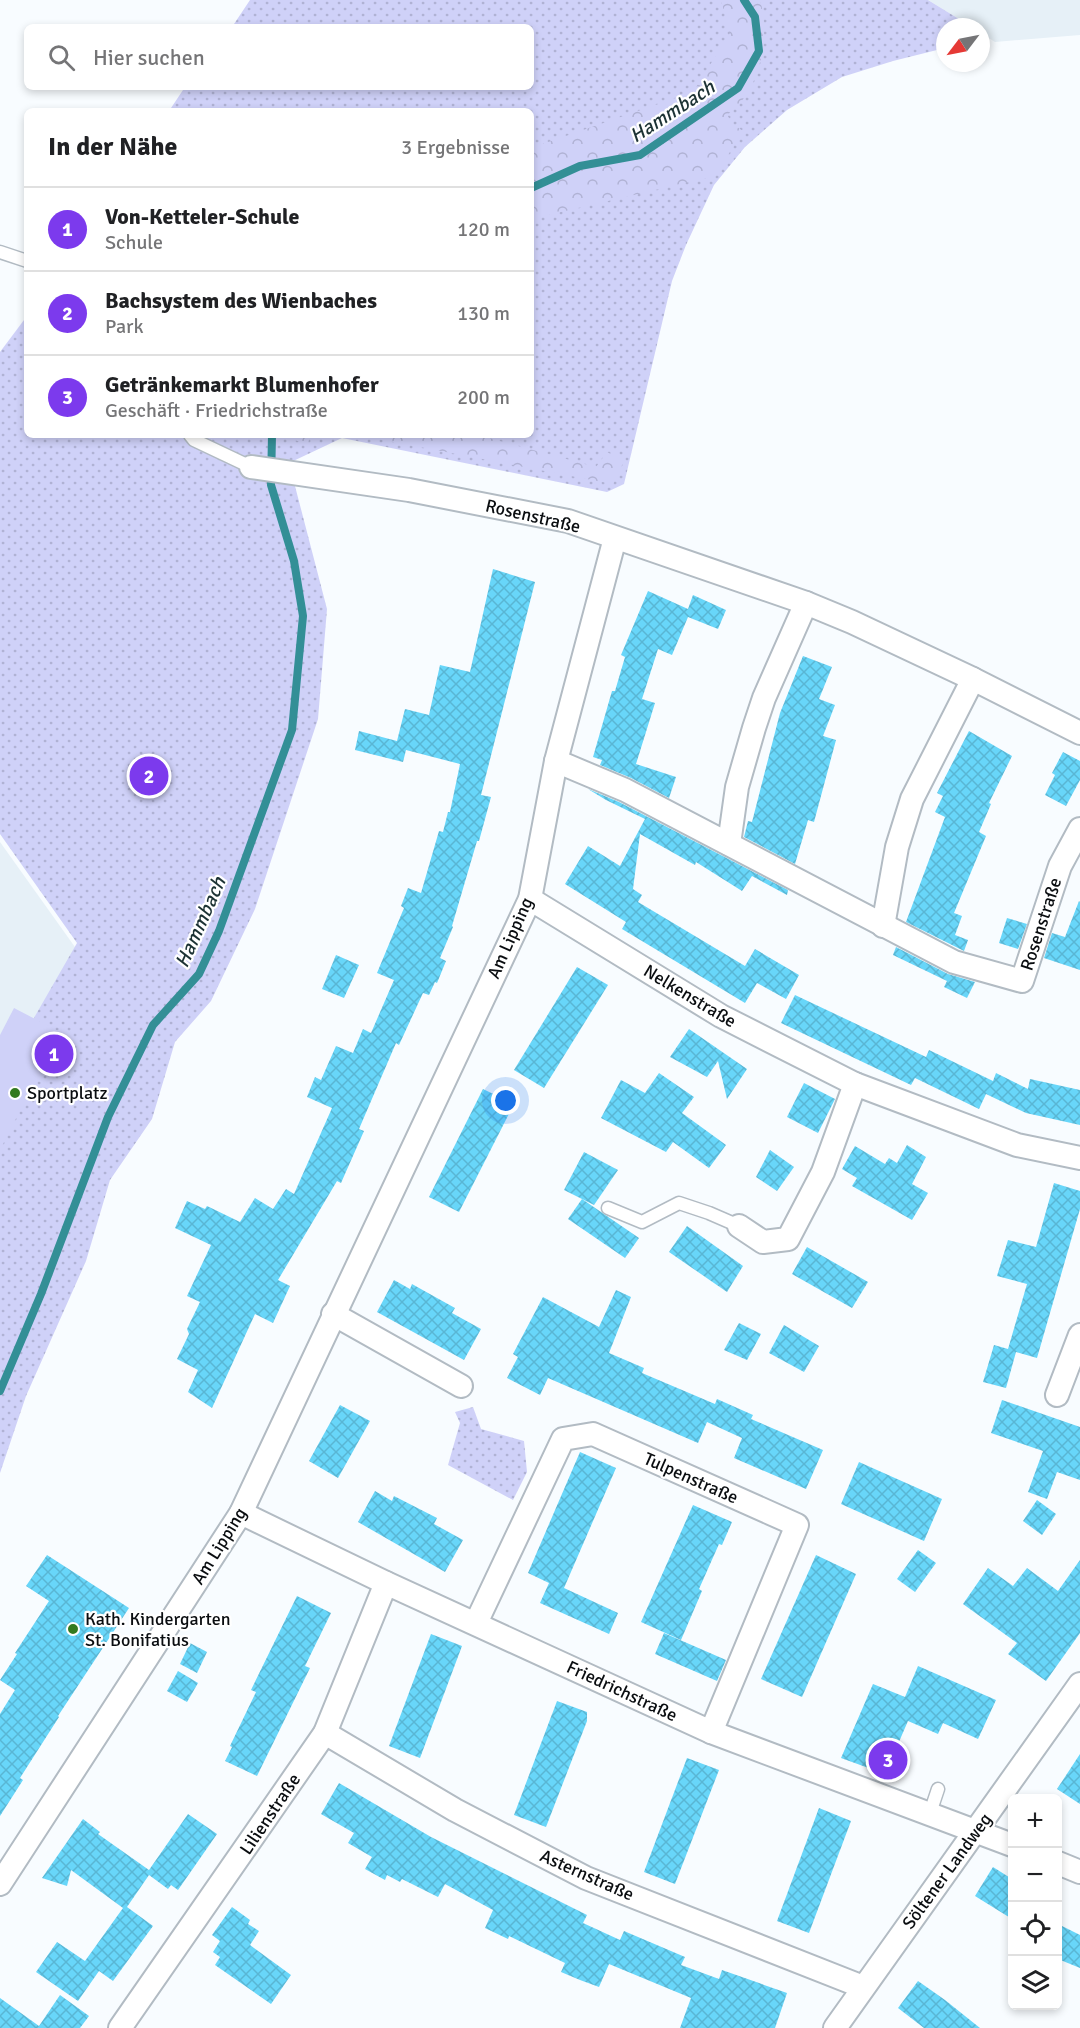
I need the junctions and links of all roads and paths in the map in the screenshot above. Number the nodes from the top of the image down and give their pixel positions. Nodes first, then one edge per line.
1 (0, 252) edge
2 (24, 260) edge
3 (192, 438) edge
4 (251, 467) joint
5 (615, 538) junction
6 (806, 603) junction
7 (973, 679) junction
8 (1080, 733) edge
9 (556, 760) junction
10 (1080, 829) edge
11 (729, 844) junction
12 (530, 899) junction
13 (883, 926) junction
14 (855, 1084) junction
15 (1080, 1158) edge
16 (608, 1208) dead end
17 (739, 1226) joint
18 (333, 1314) junction
19 (1080, 1335) edge
20 (461, 1386) dead end
21 (1057, 1395) dead end
22 (241, 1513) junction
23 (386, 1582) junction
24 (476, 1623) junction
25 (1080, 1684) edge
26 (711, 1732) junction
27 (325, 1733) junction
28 (938, 1789) dead end
29 (930, 1813) junction
30 (976, 1830) junction
31 (1008, 1843) edge
32 (1062, 1865) edge
33 (1080, 1872) edge
34 (0, 1884) edge
35 (863, 1987) junction
36 (120, 2028) edge
37 (835, 2028) edge

1 - 2 lane
3 - 4 lane
4 - 5 street, Rosenstraße
5 - 6 street, Rosenstraße
5 - 9 street, Am Lipping
6 - 7 street, Rosenstraße
6 - 11 street
7 - 8 street, Rosenstraße
7 - 13 street
9 - 11 street, Rosenstraße
9 - 12 street, Am Lipping
10 - 13 street, Rosenstraße
11 - 13 street, Rosenstraße
12 - 14 street, Nelkenstraße
12 - 18 street, Am Lipping
14 - 15 street, Nelkenstraße
14 - 17 street
16 - 17 lane
18 - 20 street
18 - 22 street, Am Lipping
19 - 21 street
22 - 23 street, Friedrichstraße
22 - 34 street, Am Lipping
23 - 24 street, Friedrichstraße
23 - 27 street, Lilienstraße
24 - 26 street, Friedrichstraße
24 - 26 street, Tulpenstraße
25 - 30 street, Söltener Landweg
26 - 29 street, Friedrichstraße
27 - 35 street, Asternstraße
27 - 36 street, Lilienstraße
28 - 29 lane
29 - 30 street, Friedrichstraße
30 - 31 street, Friedrichstraße
30 - 35 street, Söltener Landweg
32 - 33 street
35 - 37 street, Söltener Landweg

